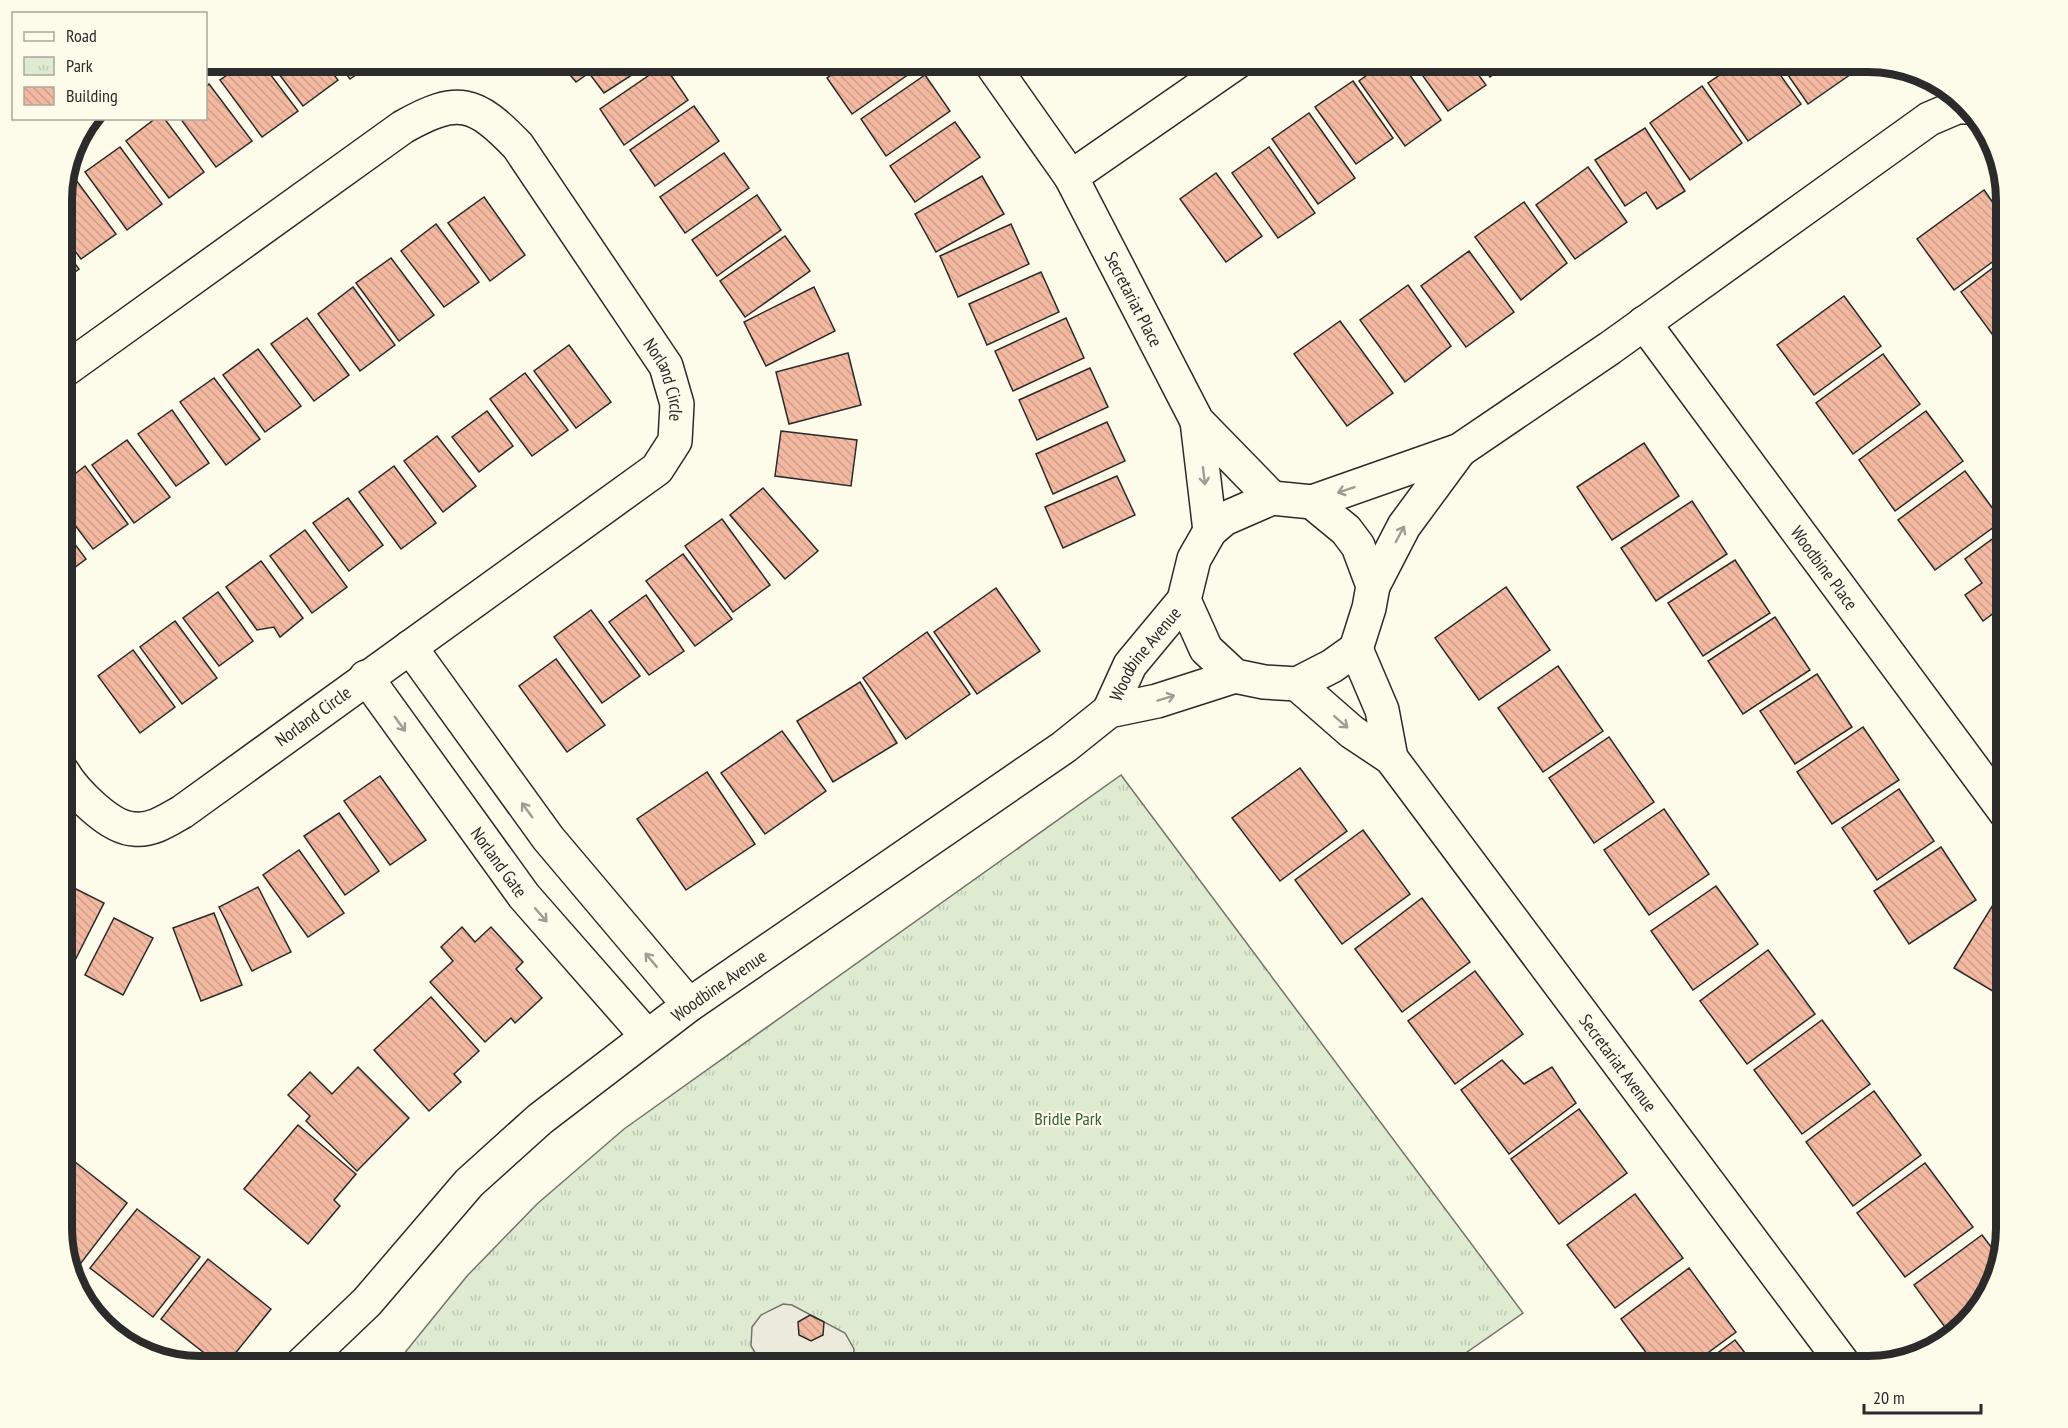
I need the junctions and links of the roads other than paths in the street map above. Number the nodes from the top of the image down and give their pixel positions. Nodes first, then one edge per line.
1 (997, 72) edge
2 (1223, 72) edge
3 (1956, 108) edge
4 (1071, 177) junction
5 (1644, 323) junction
6 (72, 365) edge
7 (1197, 421) junction
8 (1460, 450) junction
9 (1272, 498) junction
10 (1312, 502) junction
11 (1210, 531) junction
12 (1373, 586) junction
13 (1184, 600) junction
14 (410, 647) junction
15 (1356, 649) junction
16 (1234, 676) junction
17 (366, 677) junction
18 (1297, 684) junction
19 (1109, 711) junction
20 (1391, 758) junction
21 (72, 786) edge
22 (1996, 798) edge
23 (689, 1005) junction
24 (646, 1035) junction
25 (367, 1302) junction
26 (310, 1356) edge
27 (337, 1356) edge
28 (1838, 1356) edge

1 - 4 street, Secretariat Place
2 - 4 street
3 - 5 street
4 - 7 street, Secretariat Place
5 - 8 street
5 - 22 street, Woodbine Place
6 - 14 street, Norland Circle
7 - 9 street, Secretariat Place
7 -> 11 street, Secretariat Place
8 -> 10 street
12 -> 8 street
9 - 10 street
9 - 11 street
10 - 12 street
11 - 13 street
12 - 15 street
13 - 16 street
13 - 19 street, Woodbine Avenue
14 - 17 street, Norland Circle
23 -> 14 street
15 - 18 street
15 - 20 street, Secretariat Avenue
16 - 18 street
19 -> 16 street, Woodbine Avenue
17 - 21 street, Norland Circle
17 -> 24 street, Norland Gate
18 -> 20 street, Secretariat Avenue
19 - 23 street, Woodbine Avenue
20 - 28 street, Secretariat Avenue
23 - 24 street, Woodbine Avenue
24 - 25 street, Woodbine Avenue
25 - 26 street, Woodbine Avenue
25 - 27 street, Woodbine Avenue

